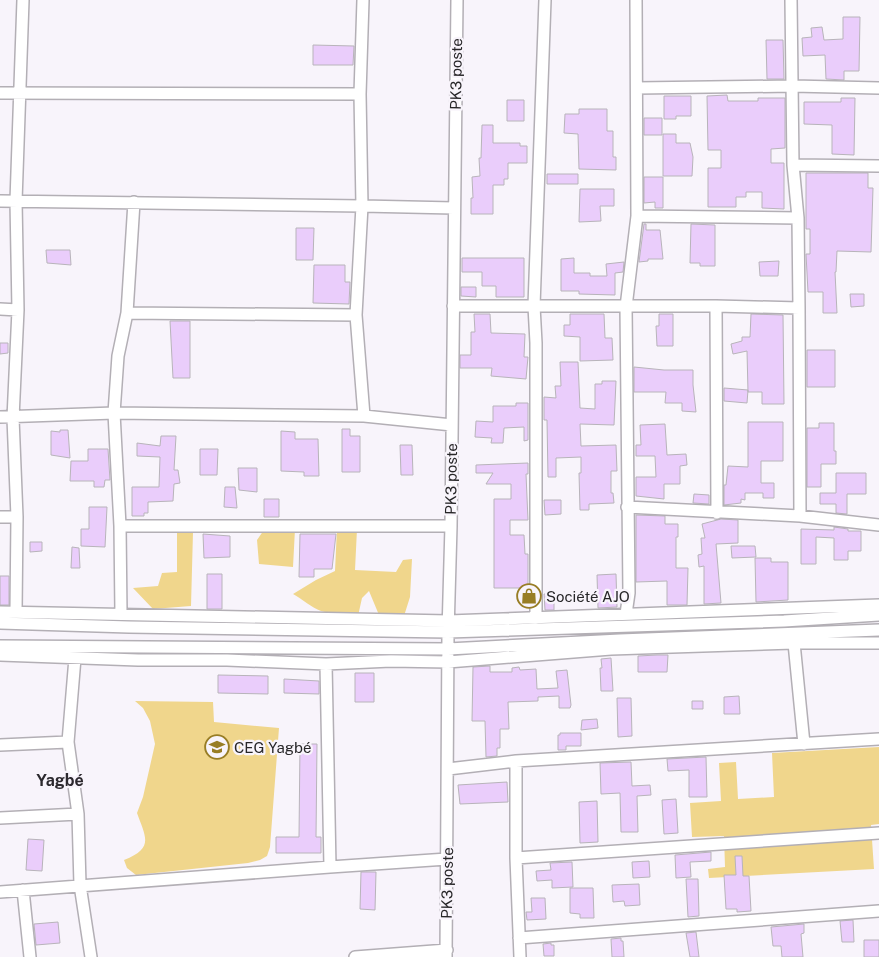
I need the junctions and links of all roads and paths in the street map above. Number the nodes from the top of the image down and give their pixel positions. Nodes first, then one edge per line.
1 (23, 0) edge
2 (363, 0) edge
3 (457, 0) edge
4 (544, 0) edge
5 (636, 0) edge
6 (791, 0) edge
7 (793, 86) junction
8 (637, 88) junction
9 (879, 88) edge
10 (0, 94) edge
11 (18, 94) junction
12 (360, 94) junction
13 (793, 165) junction
14 (879, 166) edge
15 (0, 201) edge
16 (16, 201) junction
17 (134, 202) junction
18 (362, 206) junction
19 (454, 208) junction
20 (637, 216) junction
21 (798, 218) junction
22 (453, 306) junction
23 (534, 306) junction
24 (716, 306) junction
25 (626, 307) junction
26 (799, 308) junction
27 (0, 310) edge
28 (18, 310) junction
29 (126, 313) junction
30 (356, 315) junction
31 (114, 413) junction
32 (364, 416) junction
33 (0, 418) edge
34 (14, 418) junction
35 (452, 424) junction
36 (627, 507) junction
37 (717, 513) junction
38 (800, 516) junction
39 (17, 517) junction
40 (0, 518) edge
41 (120, 526) junction
42 (451, 526) junction
43 (879, 526) edge
44 (879, 605) edge
45 (0, 612) edge
46 (16, 612) junction
47 (121, 614) junction
48 (626, 614) junction
49 (879, 615) edge
50 (536, 618) junction
51 (0, 623) edge
52 (449, 626) junction
53 (879, 630) edge
54 (879, 643) edge
55 (794, 644) junction
56 (0, 646) edge
57 (448, 649) junction
58 (0, 655) edge
59 (75, 658) junction
60 (448, 662) junction
61 (326, 664) junction
62 (879, 739) edge
63 (68, 742) junction
64 (804, 744) junction
65 (0, 745) edge
66 (516, 761) junction
67 (448, 769) junction
68 (78, 814) junction
69 (0, 818) edge
70 (879, 833) edge
71 (516, 858) junction
72 (448, 860) junction
73 (330, 866) junction
74 (80, 885) junction
75 (23, 890) junction
76 (0, 892) edge
77 (879, 911) edge
78 (519, 938) junction
79 (446, 953) edge
80 (30, 957) edge
81 (91, 957) edge
82 (355, 957) edge
83 (520, 957) edge

1 - 11 street
2 - 12 street
3 - 19 street, PK3 poste
4 - 23 street
5 - 8 street
6 - 7 street
7 - 8 street
7 - 9 street
7 - 13 street
8 - 20 street
10 - 11 street
11 - 12 street
11 - 16 street
12 - 18 street
13 - 14 street
13 - 21 street
15 - 16 street
16 - 17 street
16 - 28 street
17 - 18 street
17 - 29 street
18 - 19 street
18 - 30 street
19 - 22 street, PK3 poste
20 - 21 street
20 - 25 street
21 - 26 street
22 - 23 street
22 - 35 street, PK3 poste
23 - 25 street
23 - 50 street
24 - 25 street
24 - 26 street
24 - 37 street
25 - 36 street
26 - 38 street
27 - 28 street
28 - 34 street
29 - 30 street
29 - 31 street
30 - 32 street
31 - 32 street
31 - 34 street
31 - 41 street
32 - 35 street
33 - 34 street
34 - 39 street
35 - 42 street, PK3 poste
36 - 37 street
36 - 48 street
37 - 38 street
38 - 43 street
39 - 40 street
39 - 46 street
41 - 42 street
41 - 47 street
42 - 52 street, PK3 poste
44 - 48 street
45 - 46 street
46 - 47 street
47 - 52 street
48 - 50 street
49 - 52 street
50 - 52 street
51 - 52 street
52 - 57 street, PK3 poste
53 - 57 street
54 - 55 street
55 - 60 street
55 - 64 street
56 - 57 street
57 - 60 street, PK3 poste
58 - 59 street
59 - 61 street
59 - 63 street
60 - 61 street
60 - 67 street, PK3 poste
61 - 73 street
62 - 64 street
63 - 65 street
63 - 68 street
64 - 66 street
66 - 67 street
66 - 71 street
67 - 72 street, PK3 poste
68 - 69 street
68 - 74 street
70 - 71 street
71 - 78 street
72 - 73 street
72 - 79 street, PK3 poste
73 - 74 street
74 - 75 street
74 - 81 street
75 - 76 street
75 - 80 street
77 - 78 street
78 - 83 street
79 - 82 street

